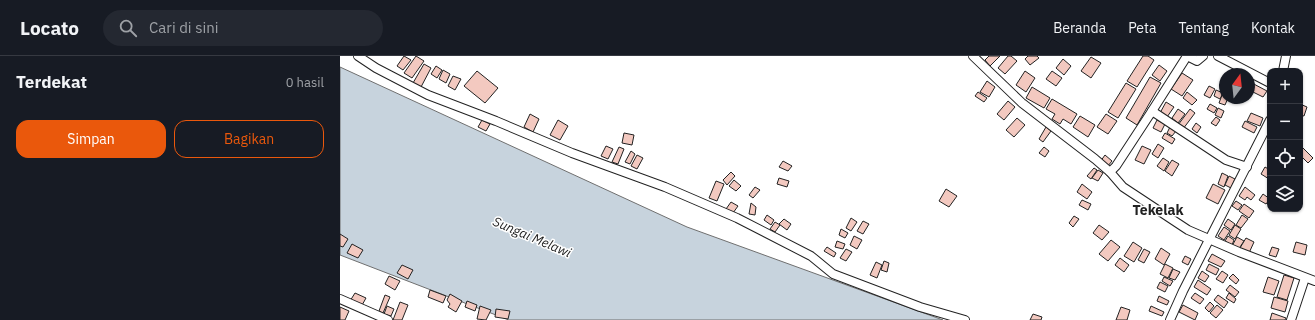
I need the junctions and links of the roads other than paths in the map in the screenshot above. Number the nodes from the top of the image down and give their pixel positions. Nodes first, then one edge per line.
1 (358, 56) edge
2 (972, 56) edge
3 (1187, 56) edge
4 (1203, 56) edge
5 (1218, 56) edge
6 (1286, 56) edge
7 (1284, 68) edge
8 (1267, 81) edge
9 (1152, 111) junction
10 (1267, 126) edge
11 (1247, 167) junction
12 (1110, 172) junction
13 (1210, 239) junction
14 (1305, 278) junction
15 (1315, 281) edge
16 (340, 299) edge
17 (388, 320) edge
18 (965, 320) edge
19 (1170, 320) edge
20 (1291, 320) edge

1 - 18 street
2 - 12 street
3 - 4 street
3 - 9 street
5 - 8 street
6 - 7 street
9 - 11 street
9 - 12 street
10 - 11 street
11 - 13 street
12 - 13 street
13 - 14 street
13 - 19 street
14 - 15 street
14 - 20 street
16 - 17 street

